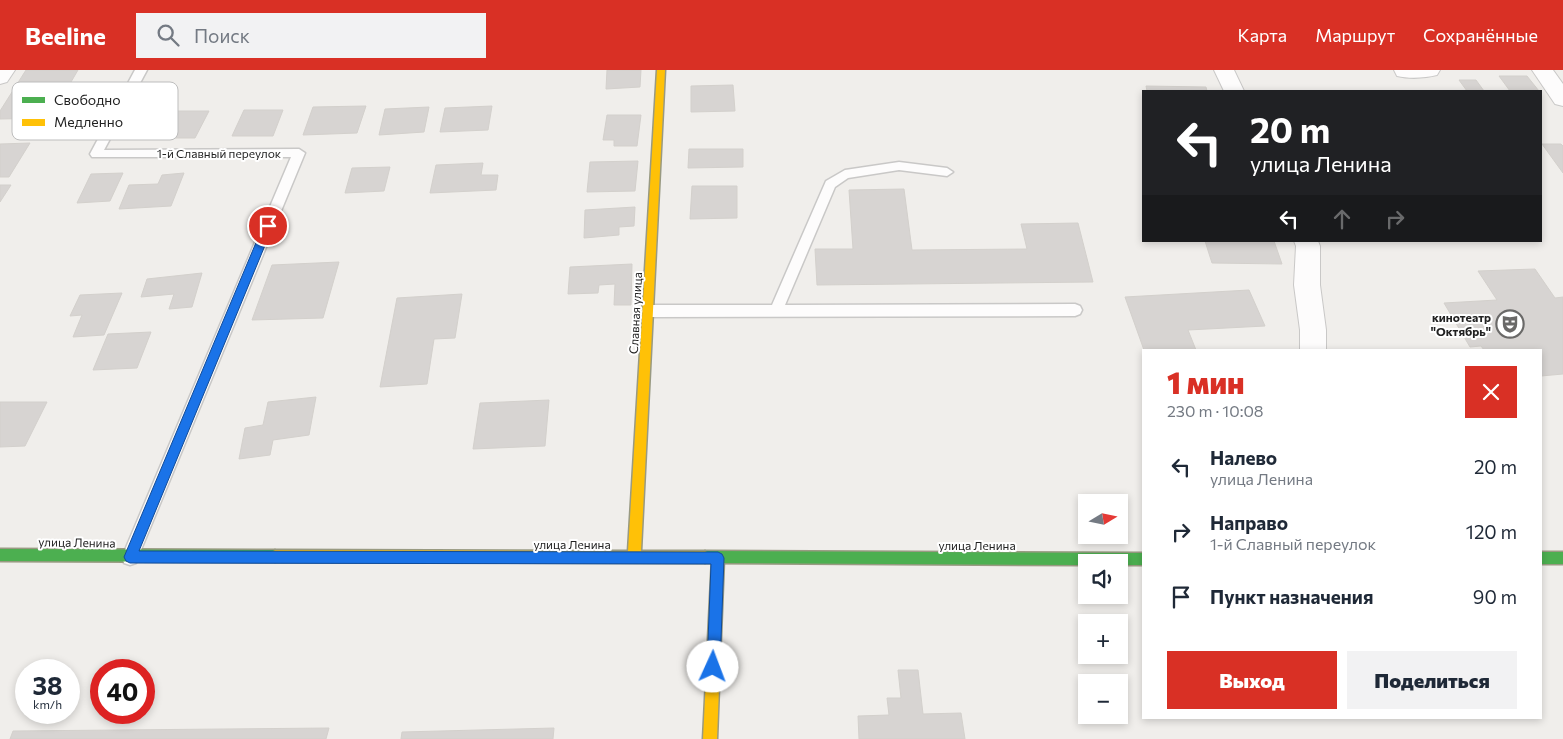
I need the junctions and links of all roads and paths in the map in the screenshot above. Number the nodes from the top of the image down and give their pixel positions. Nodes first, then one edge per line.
1 (5, 70) edge
2 (141, 70) edge
3 (660, 70) edge
4 (1224, 70) edge
5 (1430, 70) edge
6 (1542, 70) edge
7 (1404, 71) edge
8 (0, 77) edge
9 (135, 82) edge
10 (1234, 90) edge
11 (1563, 99) edge
12 (104, 140) edge
13 (946, 172) dead end
14 (1306, 242) edge
15 (1075, 310) dead end
16 (776, 311) junction
17 (649, 312) junction
18 (1313, 349) edge
19 (0, 555) edge
20 (130, 557) junction
21 (634, 558) junction
22 (718, 558) junction
23 (1542, 558) edge
24 (1563, 558) edge
25 (1142, 559) edge
26 (710, 739) edge

1 - 8 street
2 - 9 lane, 1-й Славный переулок
3 - 17 main road, Славная улица
4 - 10 street
5 - 7 street
6 - 11 street
12 - 20 lane, 1-й Славный переулок
13 - 16 lane
14 - 18 street
15 - 16 lane
16 - 17 lane
17 - 21 main road, Славная улица
19 - 20 main road, улица Ленина
20 - 21 main road, улица Ленина
21 - 22 main road, улица Ленина
22 - 25 main road, улица Ленина
22 - 26 main road
23 - 24 main road

